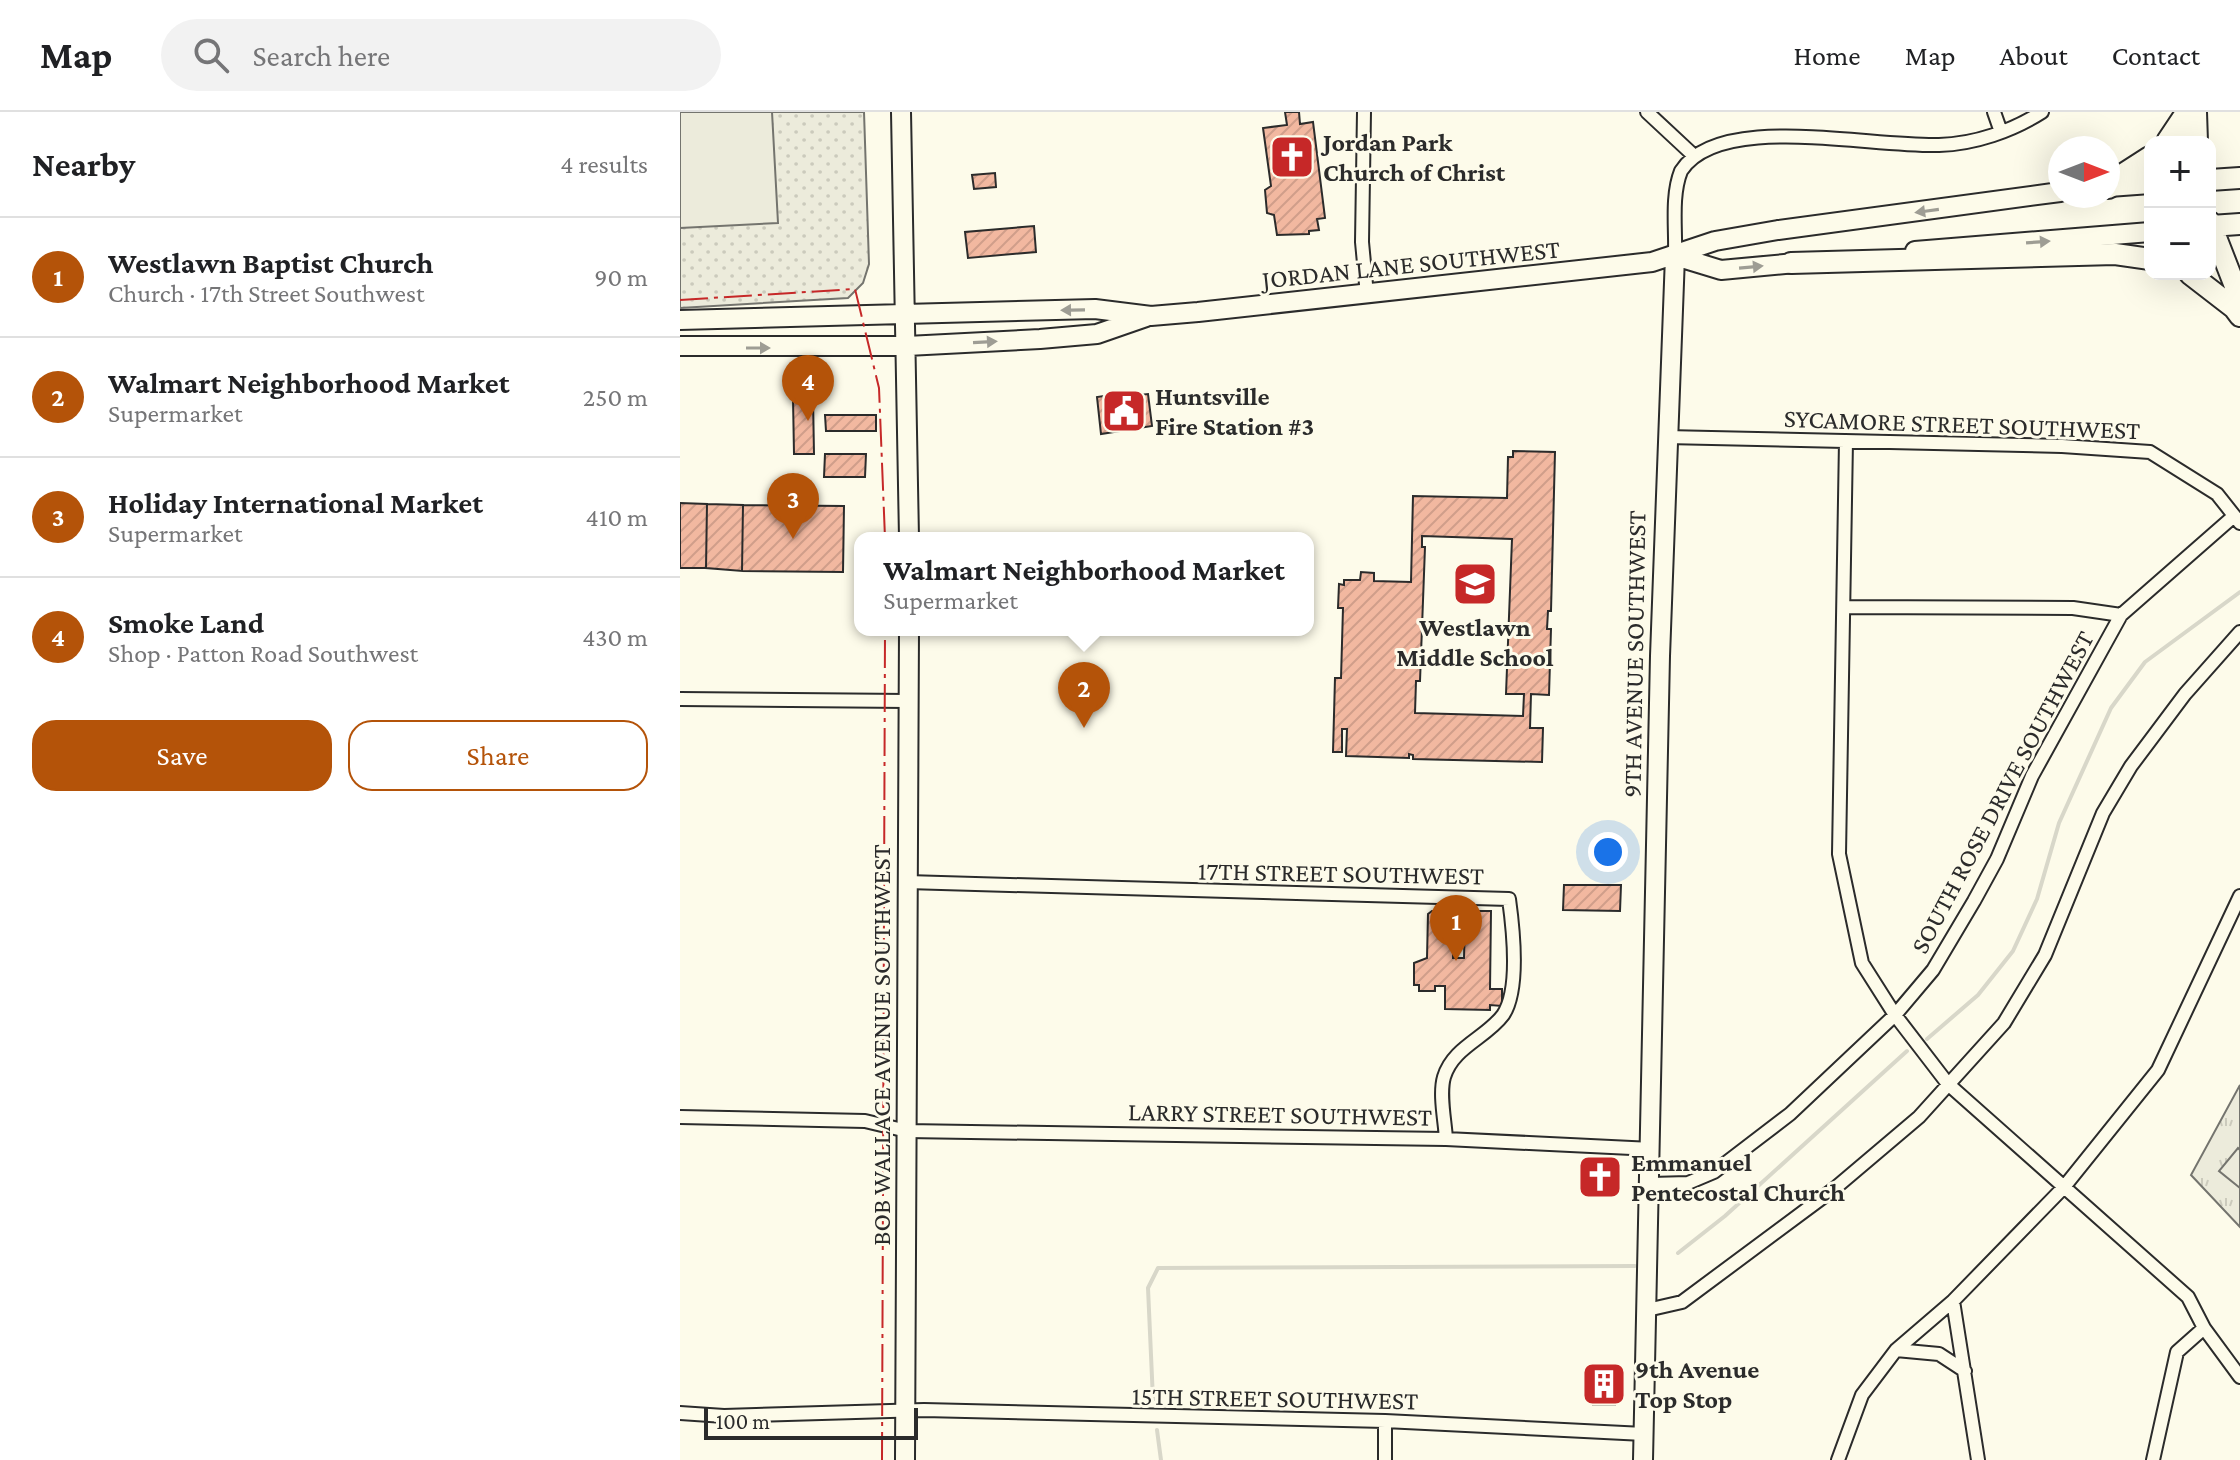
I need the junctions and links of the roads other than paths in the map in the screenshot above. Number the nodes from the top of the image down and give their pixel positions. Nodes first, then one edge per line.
1 (901, 112) edge
2 (1364, 112) edge
3 (1647, 112) edge
4 (1994, 112) edge
5 (2042, 112) edge
6 (2192, 112) edge
7 (1792, 123) dead end
8 (1730, 127) dead end
9 (2001, 132) junction
10 (2174, 136) edge
11 (2194, 136) edge
12 (1691, 153) junction
13 (2144, 163) edge
14 (2120, 178) edge
15 (2240, 178) edge
16 (2216, 180) edge
17 (2144, 184) edge
18 (2120, 185) edge
19 (2048, 194) edge
20 (2240, 224) edge
21 (2216, 225) edge
22 (2144, 233) edge
23 (2216, 240) edge
24 (1675, 256) junction
25 (2144, 258) edge
26 (1791, 263) junction
27 (2198, 280) edge
28 (1367, 295) junction
29 (2240, 299) edge
30 (906, 315) junction
31 (1151, 316) junction
32 (2240, 316) edge
33 (680, 320) edge
34 (680, 346) edge
35 (907, 346) junction
36 (1666, 437) junction
37 (1846, 441) junction
38 (2237, 519) edge
39 (909, 532) edge
40 (1844, 607) junction
41 (2121, 615) junction
42 (2240, 632) edge
43 (909, 636) edge
44 (680, 699) edge
45 (908, 701) junction
46 (907, 882) junction
47 (2240, 896) edge
48 (1895, 1015) junction
49 (1948, 1084) junction
50 (680, 1117) edge
51 (907, 1131) junction
52 (1446, 1139) junction
53 (1652, 1149) junction
54 (1651, 1184) junction
55 (2064, 1187) junction
56 (1953, 1301) junction
57 (1647, 1310) junction
58 (2204, 1328) junction
59 (1896, 1350) junction
60 (1965, 1371) junction
61 (2240, 1377) edge
62 (906, 1411) junction
63 (680, 1413) edge
64 (1385, 1421) junction
65 (1644, 1434) junction
66 (905, 1460) edge
67 (1385, 1460) edge
68 (1643, 1460) edge
69 (1838, 1460) edge
70 (1978, 1460) edge
71 (2153, 1460) edge

1 - 30 main road
2 - 28 street
3 - 12 street
4 - 9 street
5 - 9 street
6 - 10 highway
6 - 11 highway
7 - 9 street
8 - 12 street
12 - 24 street, 9TH AVENUE SOUTHWEST
13 - 14 highway
15 - 16 main road
17 - 18 main road
19 -> 24 main road, JORDAN LANE SOUTHWEST
20 - 21 main road
26 -> 22 main road, JORDAN LANE SOUTHWEST
23 - 29 main road
24 -> 26 main road, JORDAN LANE SOUTHWEST
24 - 28 main road, JORDAN LANE SOUTHWEST
24 - 36 main road, 9TH AVENUE SOUTHWEST
25 - 26 main road
27 - 32 main road
28 - 31 main road, JORDAN LANE SOUTHWEST
31 -> 30 main road, JORDAN LANE SOUTHWEST
30 - 33 main road, JORDAN LANE SOUTHWEST
30 - 35 main road
35 -> 31 main road, JORDAN LANE SOUTHWEST
34 -> 35 main road, JORDAN LANE SOUTHWEST
35 - 39 main road
36 - 37 street, SYCAMORE STREET SOUTHWEST
36 - 53 main road, 9TH AVENUE SOUTHWEST
37 - 38 street, SYCAMORE STREET SOUTHWEST
37 - 40 street
38 - 41 street, SOUTH ROSE DRIVE SOUTHWEST
40 - 41 street
40 - 48 street
41 - 48 street, SOUTH ROSE DRIVE SOUTHWEST
42 - 49 street
43 - 45 main road, BOB WALLACE AVENUE SOUTHWEST
44 - 45 street
45 - 46 main road, BOB WALLACE AVENUE SOUTHWEST
46 - 51 main road, BOB WALLACE AVENUE SOUTHWEST
46 - 52 street, 17TH STREET SOUTHWEST
47 - 55 street
48 - 49 street
48 - 54 street, SOUTH ROSE DRIVE SOUTHWEST
49 - 55 street
49 - 57 street
50 - 51 street, LARRY STREET SOUTHWEST
51 - 52 street, LARRY STREET SOUTHWEST
51 - 62 main road, BOB WALLACE AVENUE SOUTHWEST
52 - 53 street, LARRY STREET SOUTHWEST
53 - 54 main road, 9TH AVENUE SOUTHWEST
54 - 57 main road, 9TH AVENUE SOUTHWEST
55 - 56 street
55 - 58 street
56 - 59 street
56 - 60 street
57 - 65 main road, 9TH AVENUE SOUTHWEST
58 - 61 street
58 - 71 street
59 - 60 street
59 - 69 street
60 - 70 street
62 - 63 street, 15TH STREET SOUTHWEST
62 - 64 street, 15TH STREET SOUTHWEST
62 - 66 main road, BOB WALLACE AVENUE SOUTHWEST
64 - 65 street, 15TH STREET SOUTHWEST
64 - 67 street
65 - 68 main road, 9TH AVENUE SOUTHWEST

